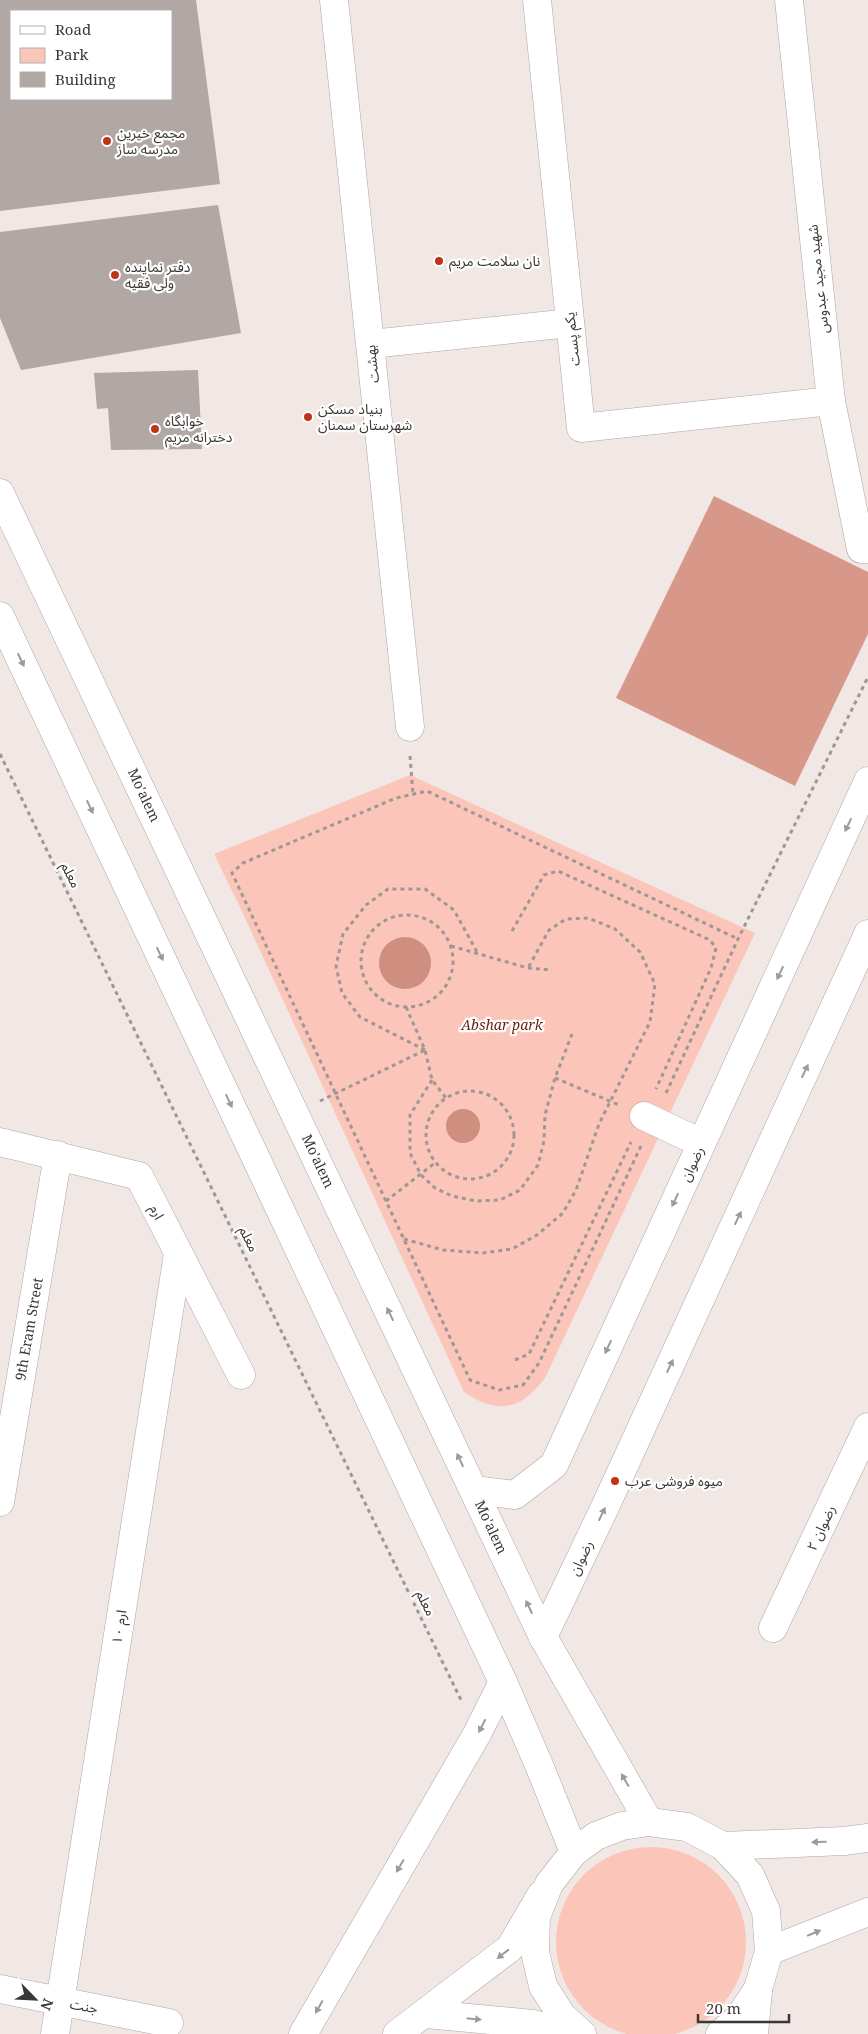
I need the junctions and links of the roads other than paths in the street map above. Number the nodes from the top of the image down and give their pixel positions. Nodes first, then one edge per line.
1 (334, 0) edge
2 (537, 0) edge
3 (789, 0) edge
4 (570, 323) junction
5 (370, 344) junction
6 (831, 401) junction
7 (0, 492) edge
8 (868, 549) edge
9 (0, 616) edge
10 (410, 727) road end
11 (868, 780) edge
12 (868, 934) edge
13 (648, 1118) road end
14 (0, 1142) edge
15 (702, 1143) junction
16 (58, 1156) junction
17 (178, 1254) junction
18 (241, 1375) dead end
19 (868, 1427) edge
20 (474, 1490) junction
21 (0, 1502) edge
22 (773, 1628) dead end
23 (543, 1637) junction
24 (503, 1682) junction
25 (649, 1822) junction
26 (868, 1838) edge
27 (723, 1846) junction
28 (574, 1852) junction
29 (548, 1884) junction
30 (868, 1912) edge
31 (769, 1951) junction
32 (0, 1989) edge
33 (758, 1989) junction
34 (59, 2001) junction
35 (426, 2014) junction
36 (169, 2023) dead end
37 (55, 2034) edge
38 (303, 2034) edge
39 (397, 2034) edge
40 (568, 2034) edge
41 (582, 2034) edge
42 (720, 2034) edge
43 (754, 2034) edge

1 - 5 street, بهشت
2 - 4 street, یکم پست
3 - 6 street, شهید مجید عبدوس
4 - 5 street
4 - 6 street, یکم پست
5 - 10 street, بهشت
6 - 8 street, شهید مجید عبدوس
20 -> 7 street, Mo'alem
9 -> 24 street
11 -> 15 street, رضوان
23 -> 12 street, رضوان
13 - 15 street
14 - 16 street, ارم
15 -> 20 street, رضوان
16 - 17 street, ارم
16 - 21 street, 9th Eram Street
17 - 18 street, ارم
17 - 34 street, ارم ۱۰
19 - 22 street, رضوان ۲
23 -> 20 street, Mo'alem
25 -> 23 street, Mo'alem
24 - 28 street
24 -> 38 street
25 - 27 street
25 - 28 street
26 -> 27 street
27 - 31 street
28 - 29 street
29 -> 35 street
29 - 41 street
31 -> 30 street
31 - 33 street
32 - 34 street, جنت
33 - 42 street
33 - 43 street
34 - 36 street, جنت
34 - 37 street, ارم ۱۰
35 - 39 street
35 -> 40 street

